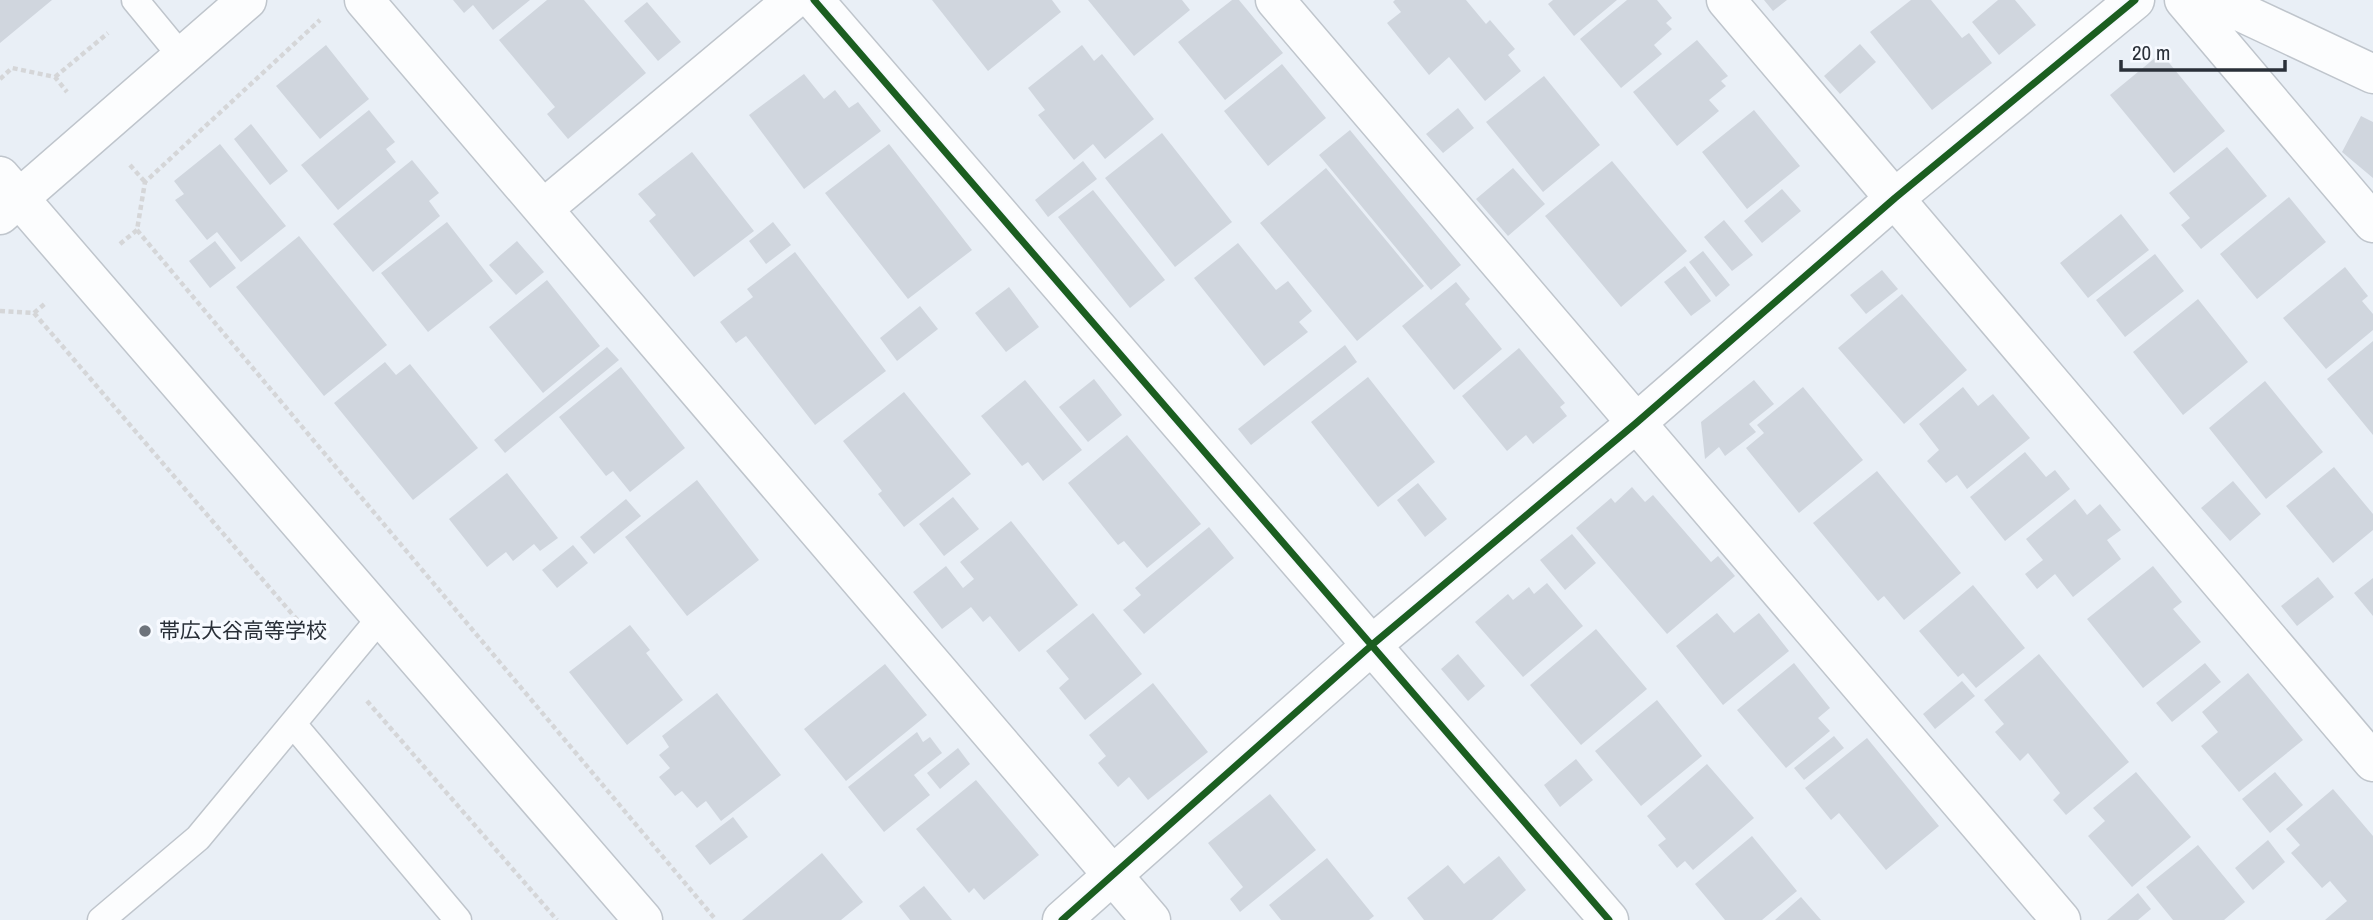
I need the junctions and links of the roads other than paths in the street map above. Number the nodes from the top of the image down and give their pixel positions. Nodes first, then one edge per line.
1 (247, 0) edge
2 (364, 0) edge
3 (793, 0) edge
4 (814, 0) edge
5 (1275, 0) edge
6 (1726, 0) edge
7 (2135, 0) edge
8 (2185, 0) edge
9 (2215, 0) edge
10 (137, 3) edge
11 (182, 57) junction
12 (2373, 74) edge
13 (6, 196) edge
14 (1895, 198) junction
15 (543, 209) junction
16 (2373, 223) edge
17 (1635, 424) junction
18 (381, 617) junction
19 (1373, 643) junction
20 (293, 724) junction
21 (2373, 762) edge
22 (1113, 876) junction
23 (101, 920) edge
24 (458, 920) edge
25 (643, 920) edge
26 (1062, 920) edge
27 (1151, 920) edge
28 (1609, 920) edge
29 (2061, 920) edge

1 - 11 street
2 - 15 street
3 - 15 street
4 - 19 street
5 - 17 street
6 - 14 street
7 - 14 street
8 - 16 street
9 - 12 street
10 - 11 lane
11 - 13 street
13 - 18 street
14 - 17 street
14 - 21 street
15 - 22 street
17 - 19 street
17 - 29 street
18 - 20 lane
18 - 25 street
19 - 22 street
19 - 28 street
20 - 23 lane
20 - 24 lane
22 - 26 street
22 - 27 street

